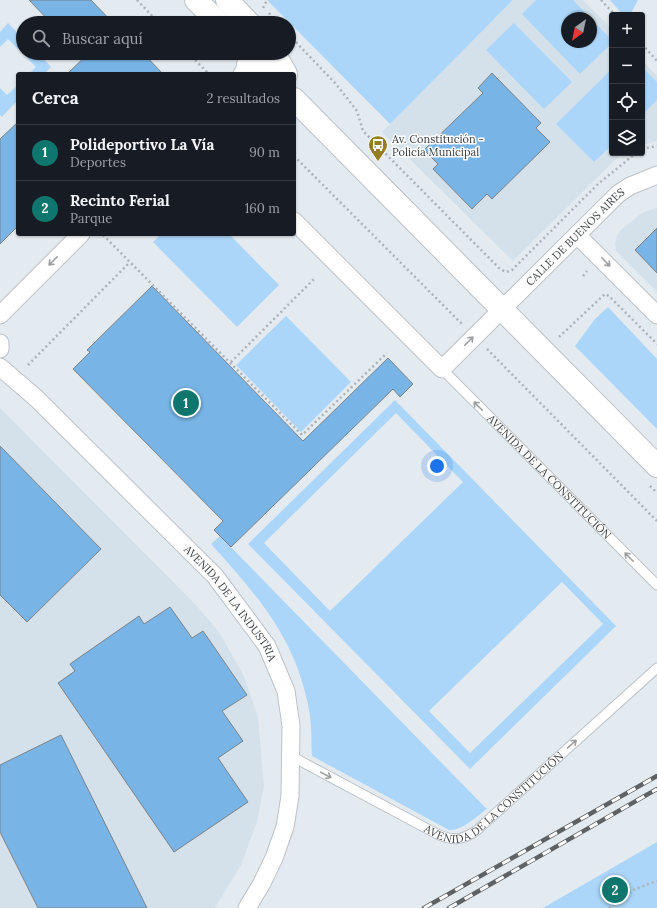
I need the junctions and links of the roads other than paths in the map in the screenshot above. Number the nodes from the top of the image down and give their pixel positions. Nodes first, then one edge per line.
1 (196, 0) edge
2 (227, 0) edge
3 (256, 15) edge
4 (212, 16) edge
5 (247, 60) edge
6 (255, 60) edge
7 (278, 60) edge
8 (244, 72) edge
9 (268, 72) edge
10 (285, 72) edge
11 (296, 89) edge
12 (296, 101) edge
13 (360, 166) junction
14 (657, 176) edge
15 (296, 223) edge
16 (577, 235) junction
17 (79, 236) edge
18 (501, 309) junction
19 (0, 315) edge
20 (657, 315) edge
21 (0, 343) edge
22 (0, 349) edge
23 (0, 367) edge
24 (442, 369) junction
25 (657, 466) edge
26 (657, 585) edge
27 (657, 668) edge
28 (291, 756) junction
29 (247, 908) edge

1 - 4 street
2 - 3 street
5 - 8 street
6 - 9 street
7 - 10 street
11 - 13 street
12 - 13 street
13 - 18 street
14 - 16 street, CALLE DE BUENOS AIRES
15 - 24 street, AVENIDA DE LA CONSTITUCIÓN
16 - 18 street, CALLE DE BUENOS AIRES
16 -> 20 street
17 -> 19 street
24 -> 18 street
18 - 25 street
21 - 22 street
23 - 28 street, AVENIDA DE LA INDUSTRIA
26 -> 24 lane, AVENIDA DE LA CONSTITUCIÓN
28 -> 27 lane, AVENIDA DE LA CONSTITUCIÓN
28 - 29 street, AVENIDA DE LA INDUSTRIA

